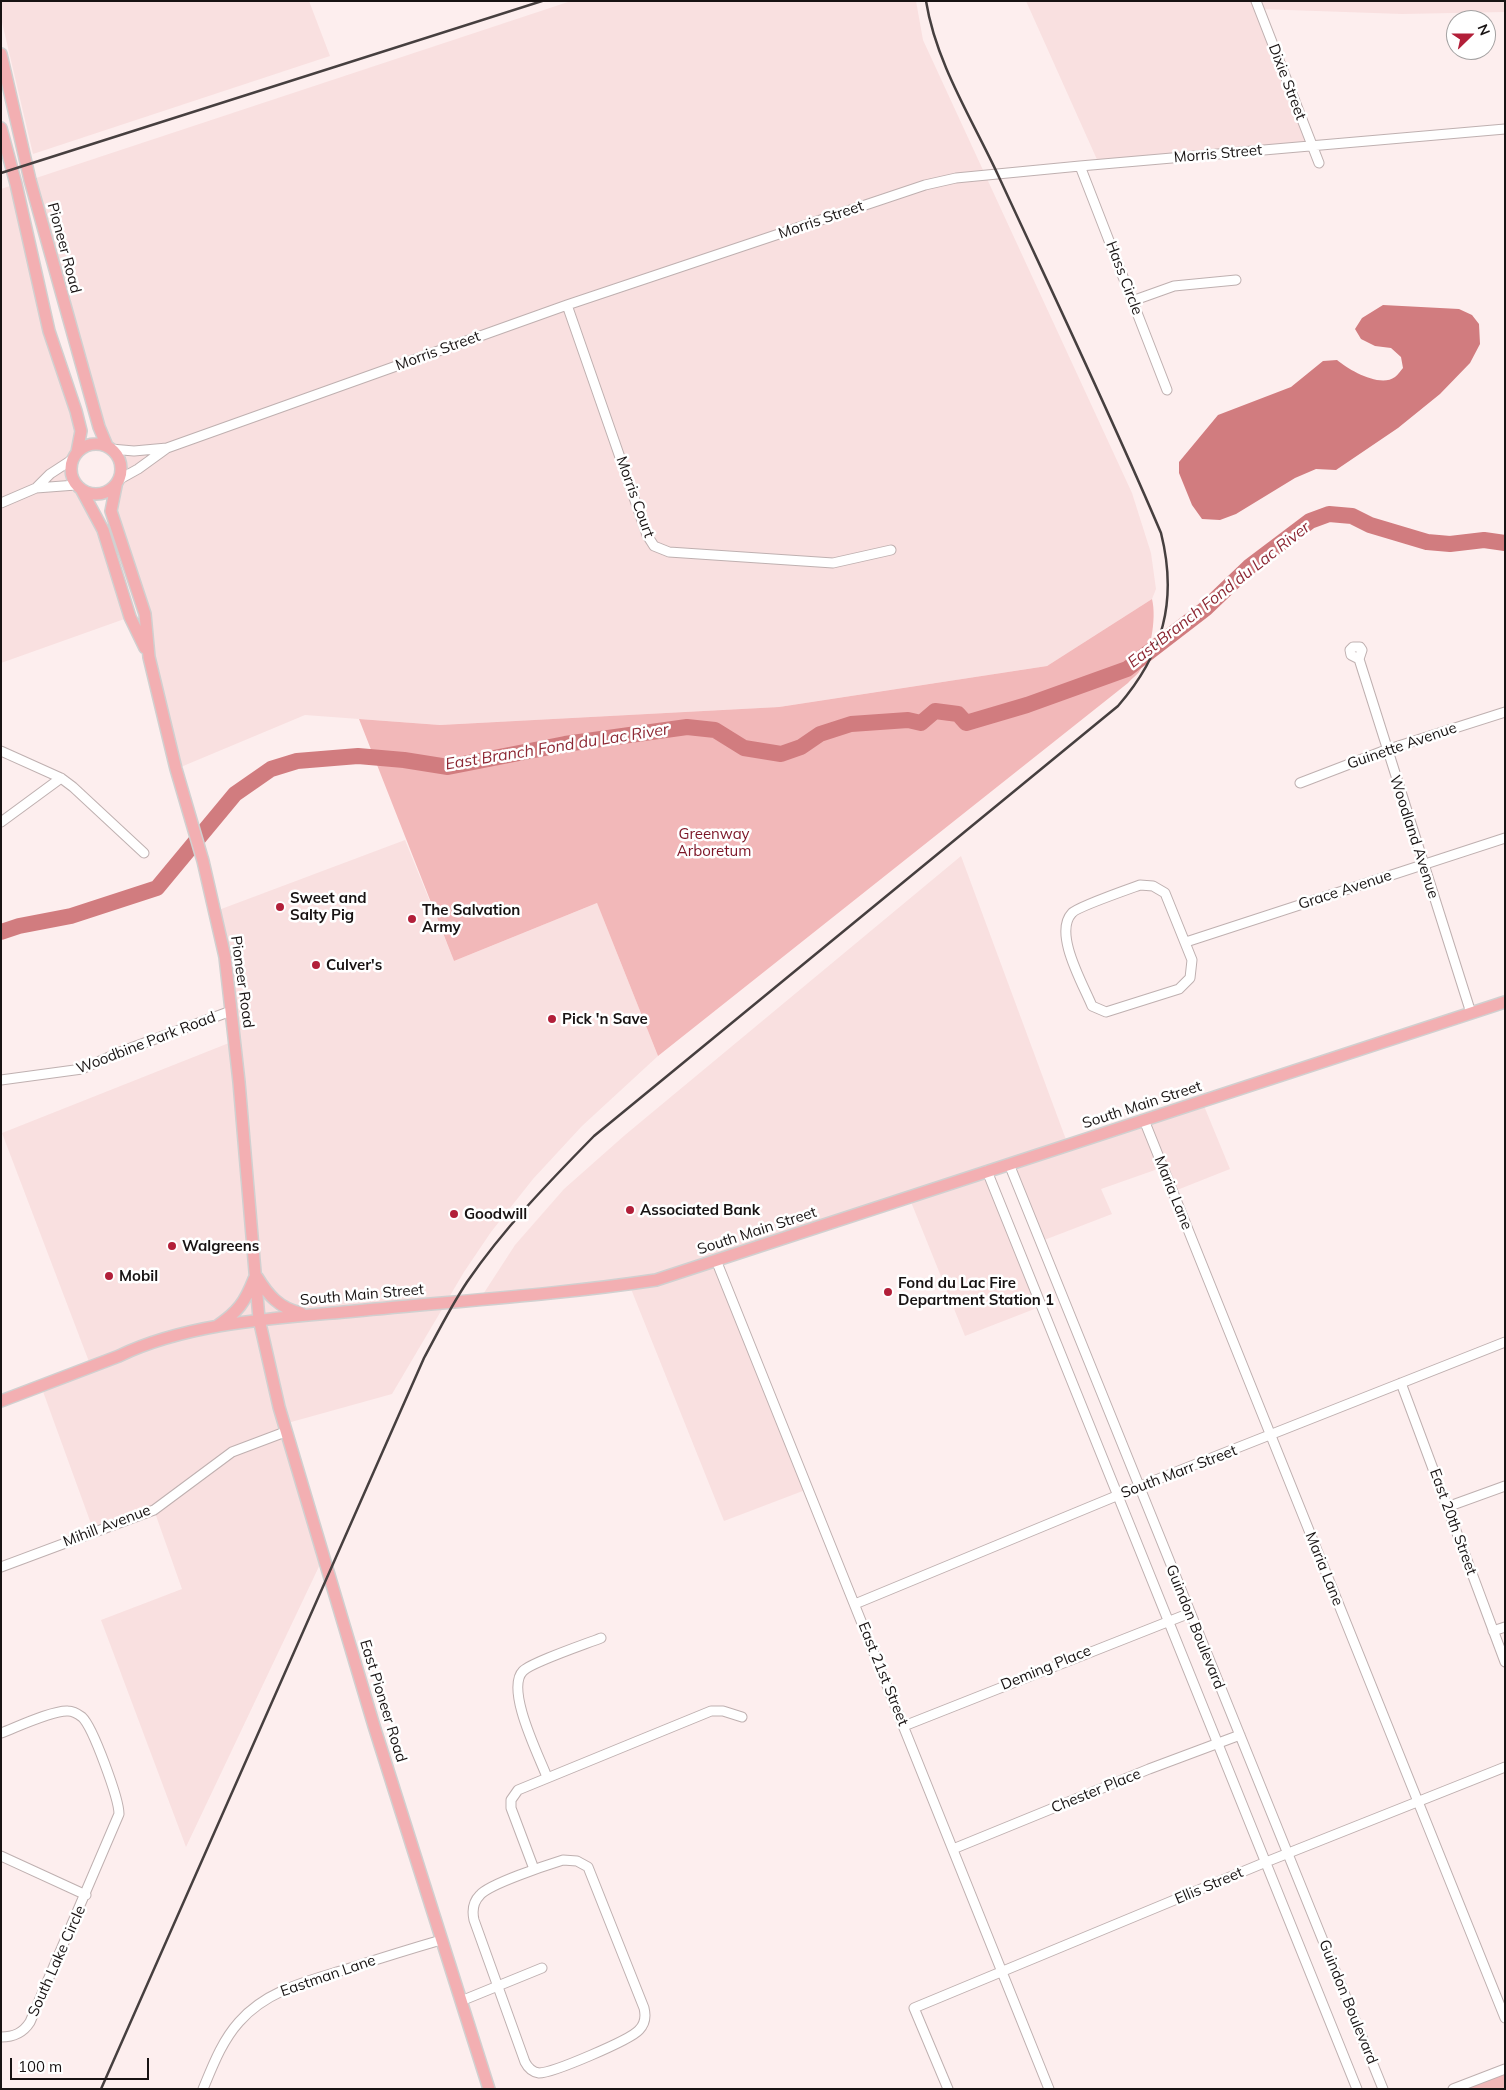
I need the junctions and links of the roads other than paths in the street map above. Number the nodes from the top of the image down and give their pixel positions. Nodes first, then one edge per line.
1 (1256, 1) edge
2 (1, 54) edge
3 (1, 128) edge
4 (1505, 129) edge
5 (1311, 146) junction
6 (1318, 163) dead end
7 (1080, 166) junction
8 (1236, 280) dead end
9 (1132, 300) junction
10 (567, 305) junction
11 (1168, 390) dead end
12 (109, 448) junction
13 (167, 448) junction
14 (75, 456) junction
15 (118, 482) junction
16 (79, 487) junction
17 (36, 488) junction
18 (1, 503) edge
19 (891, 550) dead end
20 (149, 657) junction
21 (1359, 659) dead end
22 (1505, 712) edge
23 (1386, 750) junction
24 (1, 751) edge
25 (61, 778) junction
26 (1300, 783) dead end
27 (1, 822) edge
28 (1505, 838) edge
29 (144, 853) dead end
30 (1424, 865) junction
31 (1186, 942) junction
32 (1505, 1002) edge
33 (231, 1011) junction
34 (1472, 1013) junction
35 (1, 1080) edge
36 (1144, 1120) junction
37 (1009, 1164) junction
38 (987, 1171) junction
39 (716, 1260) junction
40 (256, 1275) junction
41 (309, 1315) junction
42 (259, 1319) junction
43 (214, 1328) junction
44 (1505, 1342) edge
45 (1401, 1383) junction
46 (1, 1401) edge
47 (285, 1432) junction
48 (1271, 1436) junction
49 (1505, 1486) edge
50 (1138, 1487) junction
51 (1118, 1495) junction
52 (1447, 1507) junction
53 (1, 1567) edge
54 (855, 1604) junction
55 (1190, 1613) junction
56 (1169, 1620) junction
57 (1505, 1627) edge
58 (1493, 1631) junction
59 (601, 1638) dead end
60 (1505, 1662) edge
61 (742, 1716) dead end
62 (904, 1726) junction
63 (1, 1733) edge
64 (1240, 1735) junction
65 (1217, 1743) junction
66 (1505, 1767) edge
67 (547, 1777) junction
68 (1417, 1802) junction
69 (954, 1849) junction
70 (1287, 1853) junction
71 (1, 1856) edge
72 (1266, 1862) junction
73 (534, 1870) junction
74 (86, 1895) junction
75 (441, 1940) junction
76 (542, 1968) dead end
77 (1002, 1971) junction
78 (498, 1986) junction
79 (461, 2001) junction
80 (1505, 2018) edge
81 (1, 2037) edge
82 (1505, 2069) edge
83 (203, 2089) edge
84 (489, 2089) edge
85 (948, 2089) edge
86 (1049, 2089) edge
87 (1357, 2089) edge
88 (1383, 2089) edge
89 (1453, 2089) edge

1 - 5 street, Dixie Street
2 - 12 main road, Pioneer Road
3 - 14 main road, Pioneer Road
4 - 5 street, Morris Street
5 - 6 street, Dixie Street
5 - 7 street, Morris Street
7 - 9 street, Hass Circle
7 - 10 street, Morris Street
8 - 9 street
9 - 11 street, Hass Circle
10 - 13 street, Morris Street
10 - 19 street, Morris Court
12 - 13 street, Morris Street
12 - 14 main road
12 - 15 main road
13 - 15 street, Morris Street
14 - 16 main road
14 - 17 street
15 - 16 main road
15 - 20 main road, Pioneer Road
16 - 17 street
16 - 20 main road, Pioneer Road
17 - 18 street
20 - 33 main road, Pioneer Road
21 - 23 street, Woodland Avenue
22 - 23 street, Guinette Avenue
23 - 26 street, Guinette Avenue
23 - 30 street, Woodland Avenue
24 - 25 street
25 - 27 street
25 - 29 street
28 - 30 street, Grace Avenue
30 - 31 street, Grace Avenue
30 - 34 street, Woodland Avenue
31 - 31 street
32 - 34 main road, South Main Street
33 - 35 street, Woodbine Park Road
33 - 40 main road, Pioneer Road
34 - 36 main road, South Main Street
36 - 37 main road, South Main Street
36 - 48 street, Maria Lane
37 - 38 main road, South Main Street
37 - 50 street, Guindon Boulevard
38 - 39 main road, South Main Street
38 - 51 street, Guindon Boulevard
39 - 41 main road, South Main Street
39 - 54 street, East 21st Street
40 - 41 main road
40 - 42 main road, Pioneer Road
40 - 43 main road
41 - 42 main road, South Main Street
42 - 43 main road, South Main Street
42 - 47 main road, East Pioneer Road
43 - 46 main road, South Main Street
44 - 45 street, South Marr Street
45 - 48 street, South Marr Street
45 - 52 street, East 20th Street
47 - 53 street, Mihill Avenue
47 - 75 main road, East Pioneer Road
48 - 50 street, South Marr Street
48 - 68 street, Maria Lane
49 - 52 street
50 - 51 street, South Marr Street
50 - 55 street, Guindon Boulevard
51 - 54 street, South Marr Street
51 - 56 street, Guindon Boulevard
52 - 58 street, East 20th Street
54 - 62 street, East 21st Street
55 - 56 street, Deming Place
55 - 64 street, Guindon Boulevard
56 - 62 street, Deming Place
56 - 65 street, Guindon Boulevard
57 - 58 street
58 - 60 street, East 20th Street
59 - 67 street
61 - 67 street
62 - 69 street, East 21st Street
63 - 74 street, South Lake Circle
64 - 65 street, Chester Place
64 - 70 street, Guindon Boulevard
65 - 69 street, Chester Place
65 - 72 street, Guindon Boulevard
66 - 68 street, Ellis Street
67 - 73 street
68 - 70 street, Ellis Street
68 - 80 street, Maria Lane
69 - 77 street, East 21st Street
70 - 72 street, Ellis Street
70 - 88 street, Guindon Boulevard
71 - 74 street, South Lake Circle
72 - 77 street, Ellis Street
72 - 87 street, Guindon Boulevard
73 - 78 street
73 - 78 street
74 - 81 street, South Lake Circle
75 - 79 main road, East Pioneer Road
75 - 83 street, Eastman Lane
76 - 78 street
77 - 85 street, Ellis Street
77 - 86 street, East 21st Street
78 - 79 street
79 - 84 main road, East Pioneer Road
82 - 89 street

